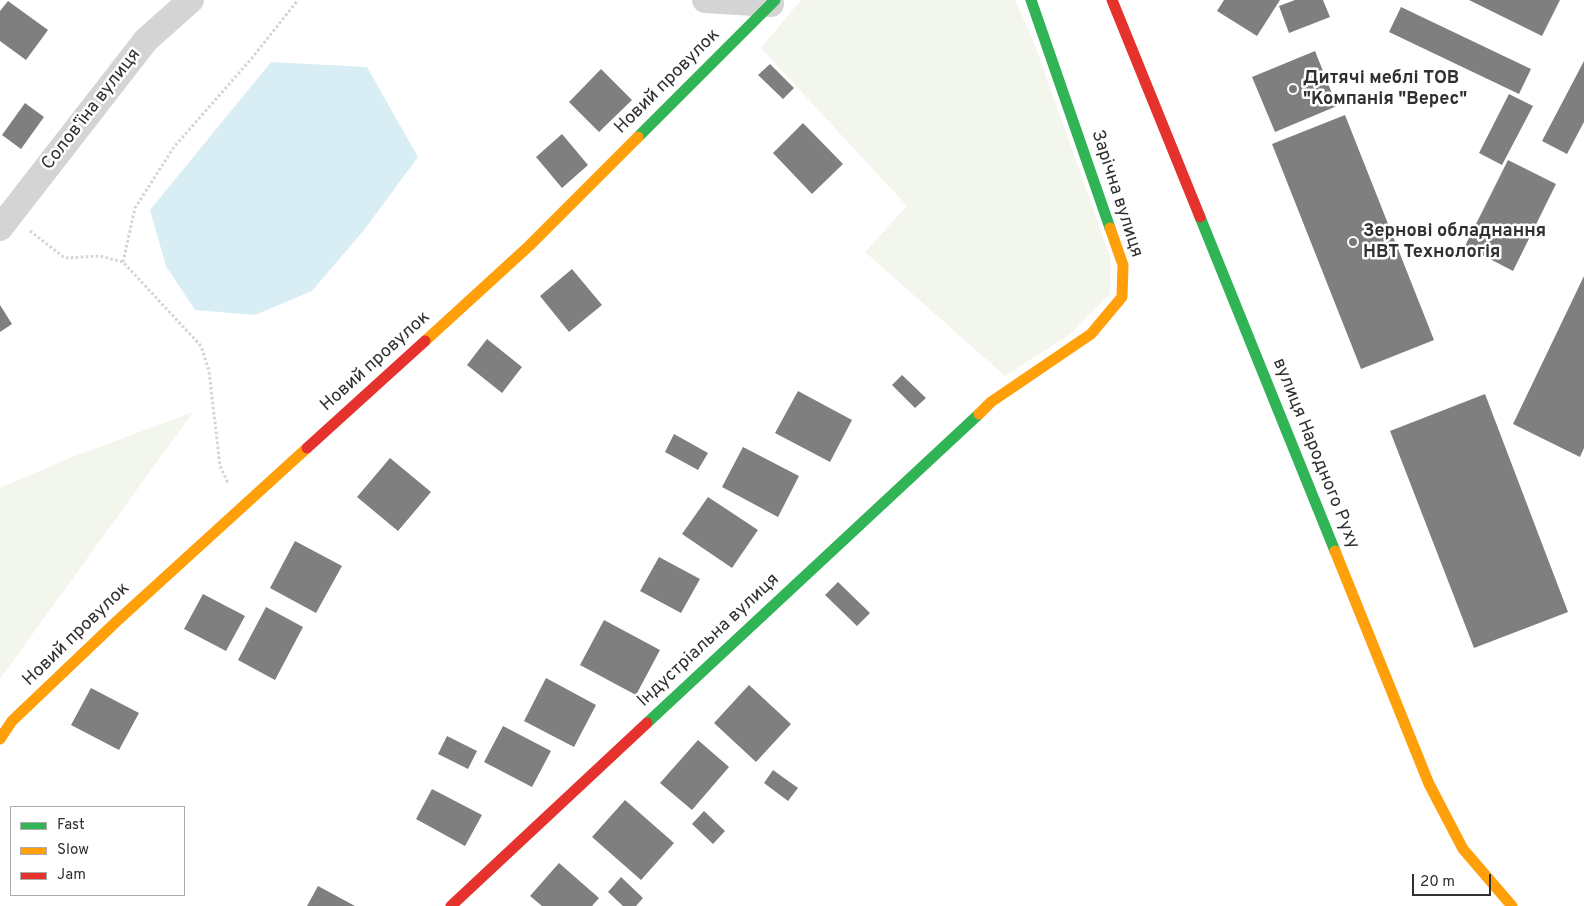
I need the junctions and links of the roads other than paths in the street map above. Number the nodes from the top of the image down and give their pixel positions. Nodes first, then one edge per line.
1 (191, 0) edge
2 (705, 0) edge
3 (1031, 0) edge
4 (1112, 0) edge
5 (773, 2) edge
6 (5, 222) edge
7 (990, 402) joint
8 (0, 739) edge
9 (451, 906) edge
10 (1512, 906) edge

1 - 6 street, Соловʼїна вулиця
2 - 5 street
3 - 7 street, Зарічна вулиця
4 - 10 street, вулиця Народного Руху
5 - 8 street, Новий провулок
7 - 9 street, Індустріальна вулиця

